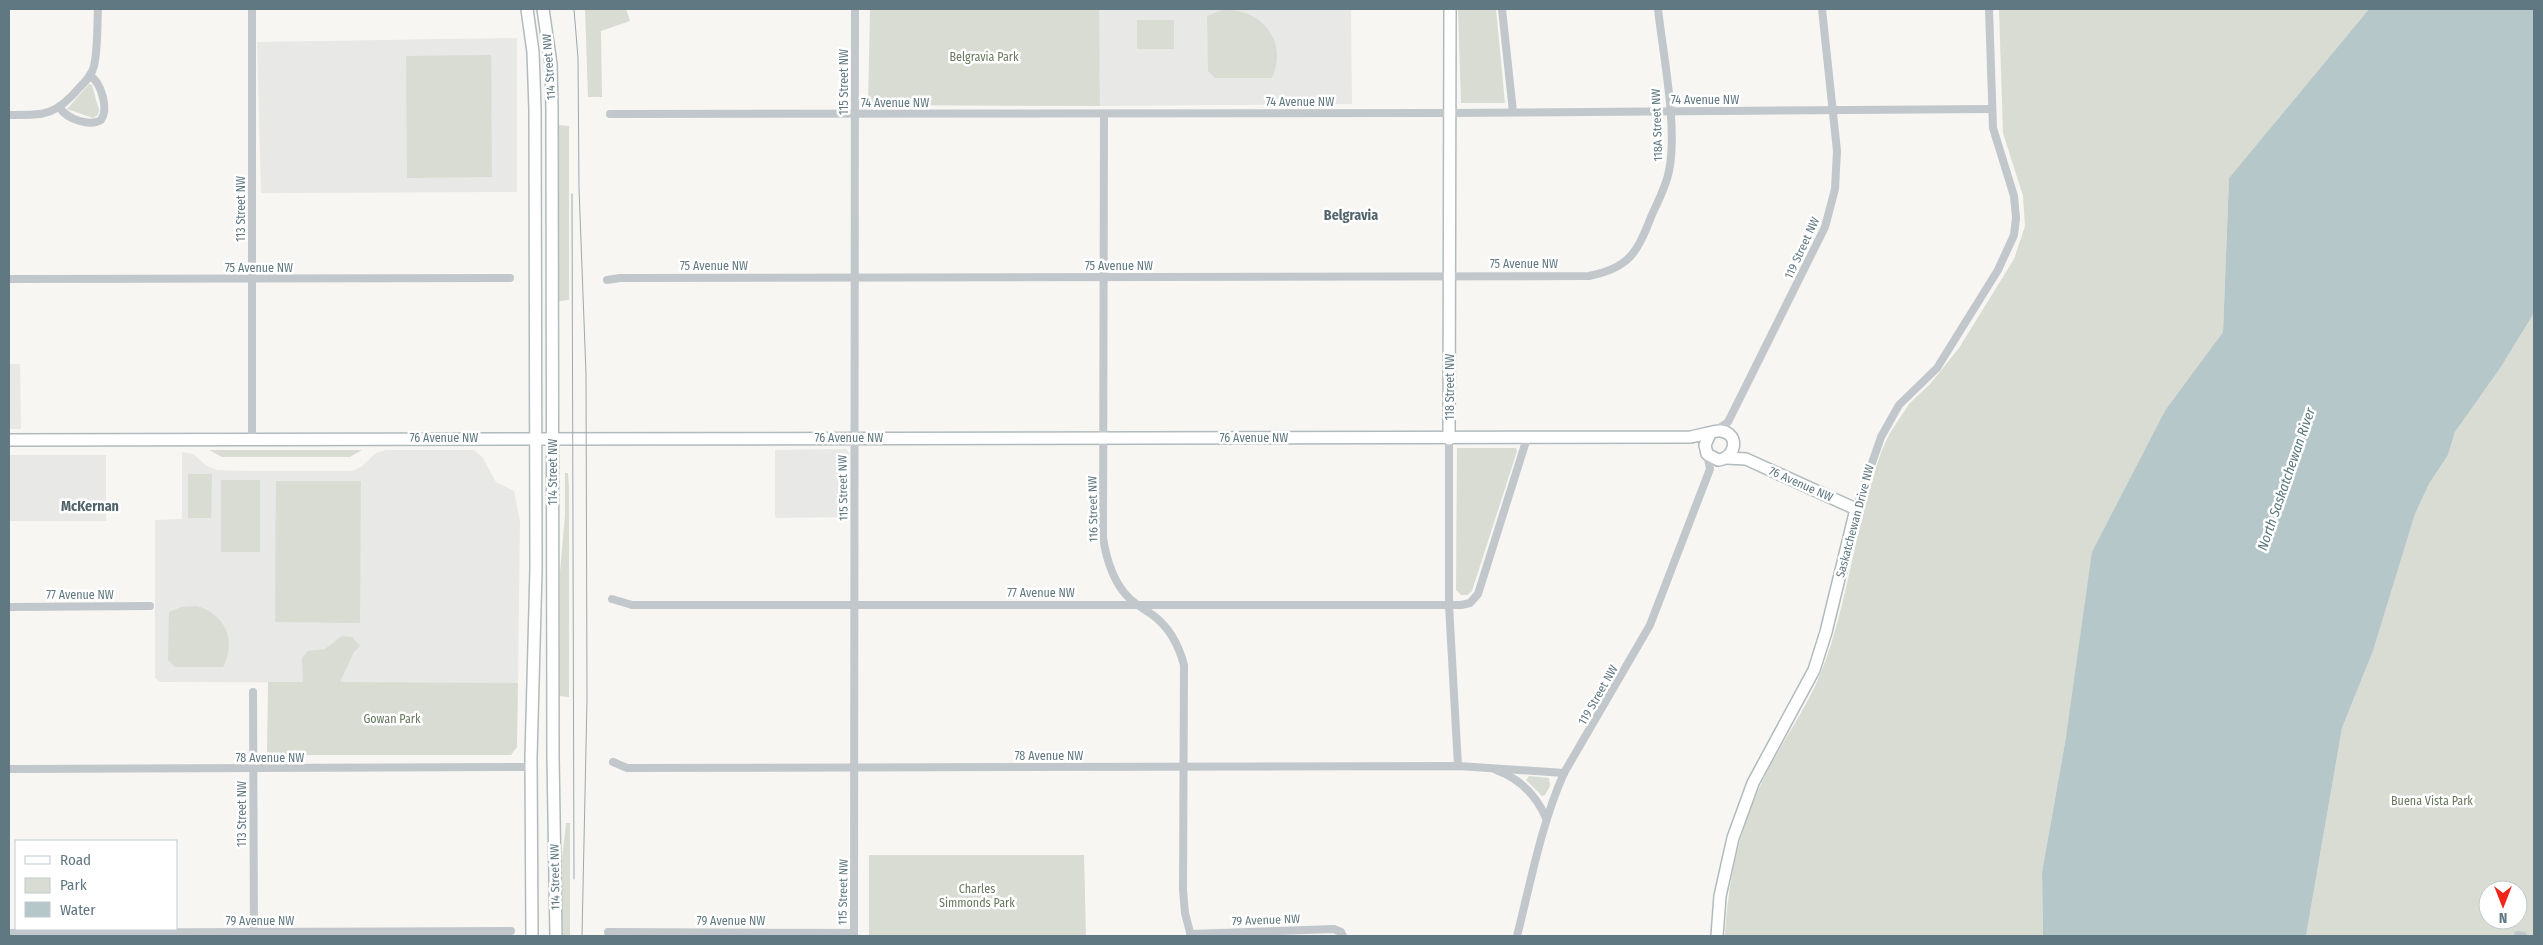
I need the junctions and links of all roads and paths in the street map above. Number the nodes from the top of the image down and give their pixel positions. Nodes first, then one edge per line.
1 (98, 9) edge
2 (252, 9) edge
3 (527, 9) edge
4 (543, 9) edge
5 (855, 9) edge
6 (1450, 9) edge
7 (1502, 9) edge
8 (1658, 9) edge
9 (1822, 9) edge
10 (1989, 9) edge
11 (90, 76) junction
12 (60, 108) junction
13 (1991, 109) junction
14 (1670, 111) junction
15 (1833, 111) junction
16 (1513, 112) junction
17 (1450, 113) junction
18 (610, 114) dead end
19 (855, 114) junction
20 (1104, 114) junction
21 (9, 115) edge
22 (1628, 261) joint
23 (1450, 275) junction
24 (853, 277) junction
25 (1104, 277) junction
26 (510, 278) dead end
27 (9, 279) edge
28 (252, 279) junction
29 (607, 280) dead end
30 (1728, 422) junction
31 (1712, 433) junction
32 (854, 437) junction
33 (1690, 437) junction
34 (536, 438) junction
35 (553, 438) junction
36 (1103, 438) junction
37 (1527, 438) junction
38 (252, 439) junction
39 (1449, 439) junction
40 (1732, 439) junction
41 (9, 440) edge
42 (1706, 452) junction
43 (1725, 459) junction
44 (1746, 459) junction
45 (1710, 469) junction
46 (1856, 509) junction
47 (612, 599) dead end
48 (1137, 604) junction
49 (856, 605) junction
50 (1449, 605) junction
51 (9, 606) edge
52 (150, 606) dead end
53 (253, 692) dead end
54 (613, 762) dead end
55 (1458, 766) junction
56 (1485, 766) junction
57 (531, 767) junction
58 (855, 767) junction
59 (1184, 768) junction
60 (9, 769) edge
61 (253, 769) junction
62 (1564, 773) junction
63 (1546, 818) junction
64 (511, 932) dead end
65 (608, 932) dead end
66 (9, 933) edge
67 (254, 934) edge
68 (854, 934) edge
69 (1191, 935) edge
70 (532, 936) edge
71 (556, 936) edge
72 (1343, 936) edge
73 (1518, 936) edge
74 (1717, 936) edge

1 - 11 street
2 - 28 street, 113 Street NW
3 - 34 street, 114 Street NW
4 - 35 street, 114 Street NW
5 - 19 street, 115 Street NW
6 - 17 street, 118 Street NW
7 - 16 street
8 - 14 street, 118A Street NW
9 - 15 street, 119 Street NW
10 - 13 street, Saskatchewan Drive NW
11 - 12 street
11 - 12 street
12 - 21 street
13 - 15 street, 74 Avenue NW
13 - 46 street, Saskatchewan Drive NW
14 - 15 street, 74 Avenue NW
14 - 16 street, 74 Avenue NW
14 - 22 street, 118A Street NW
15 - 30 street, 119 Street NW
16 - 17 street, 74 Avenue NW
17 - 20 street, 74 Avenue NW
17 - 23 street, 118 Street NW
18 - 19 street, 74 Avenue NW
19 - 20 street, 74 Avenue NW
19 - 24 street, 115 Street NW
20 - 25 street, 116 Street NW
22 - 23 street, 75 Avenue NW
23 - 25 street, 75 Avenue NW
23 - 39 street, 118 Street NW
24 - 25 street, 75 Avenue NW
24 - 29 street, 75 Avenue NW
24 - 32 street, 115 Street NW
25 - 36 street, 116 Street NW
26 - 28 street, 75 Avenue NW
27 - 28 street, 75 Avenue NW
28 - 38 street, 113 Street NW
30 - 31 street, 119 Street NW
30 - 40 street
31 - 33 street, 76 Avenue NW
31 - 40 street, 76 Avenue NW
31 - 42 street
32 - 35 street, 76 Avenue NW
32 - 36 street, 76 Avenue NW
32 - 49 street, 115 Street NW
33 - 37 street, 76 Avenue NW
33 - 42 street, 76 Avenue NW
34 - 35 street, 76 Avenue NW
34 - 38 street, 76 Avenue NW
34 - 57 street, 114 Street NW
35 - 71 street, 114 Street NW
36 - 39 street, 76 Avenue NW
36 - 48 street, 116 Street NW
37 - 39 street, 76 Avenue NW
37 - 50 street, 77 Avenue NW
38 - 41 street, 76 Avenue NW
39 - 50 street, 118 Street NW
40 - 43 street
40 - 44 street, 76 Avenue NW
42 - 43 street, 76 Avenue NW
42 - 45 street
43 - 44 street, 76 Avenue NW
43 - 45 street
44 - 46 street, 76 Avenue NW
45 - 62 street, 119 Street NW
46 - 74 street, Saskatchewan Drive NW
47 - 49 street, 77 Avenue NW
48 - 49 street, 77 Avenue NW
48 - 50 street, 77 Avenue NW
48 - 59 street, 116 Street NW
49 - 58 street, 115 Street NW
50 - 55 street, 118 Street NW
51 - 52 street, 77 Avenue NW
53 - 61 street, 113 Street NW
54 - 58 street, 78 Avenue NW
55 - 56 street, 78 Avenue NW
55 - 59 street, 78 Avenue NW
56 - 62 street, 78 Avenue NW
56 - 63 street, 78 Avenue NW
57 - 61 street, 78 Avenue NW
57 - 70 street, 114 Street NW
58 - 59 street, 78 Avenue NW
58 - 68 street, 115 Street NW
59 - 69 street, 116 Street NW
60 - 61 street, 78 Avenue NW
61 - 67 street, 113 Street NW
62 - 63 street, 119 Street NW
63 - 73 street, 119 Street NW
64 - 67 street, 79 Avenue NW
65 - 68 street, 79 Avenue NW
66 - 67 street, 79 Avenue NW
69 - 72 street, 79 Avenue NW

